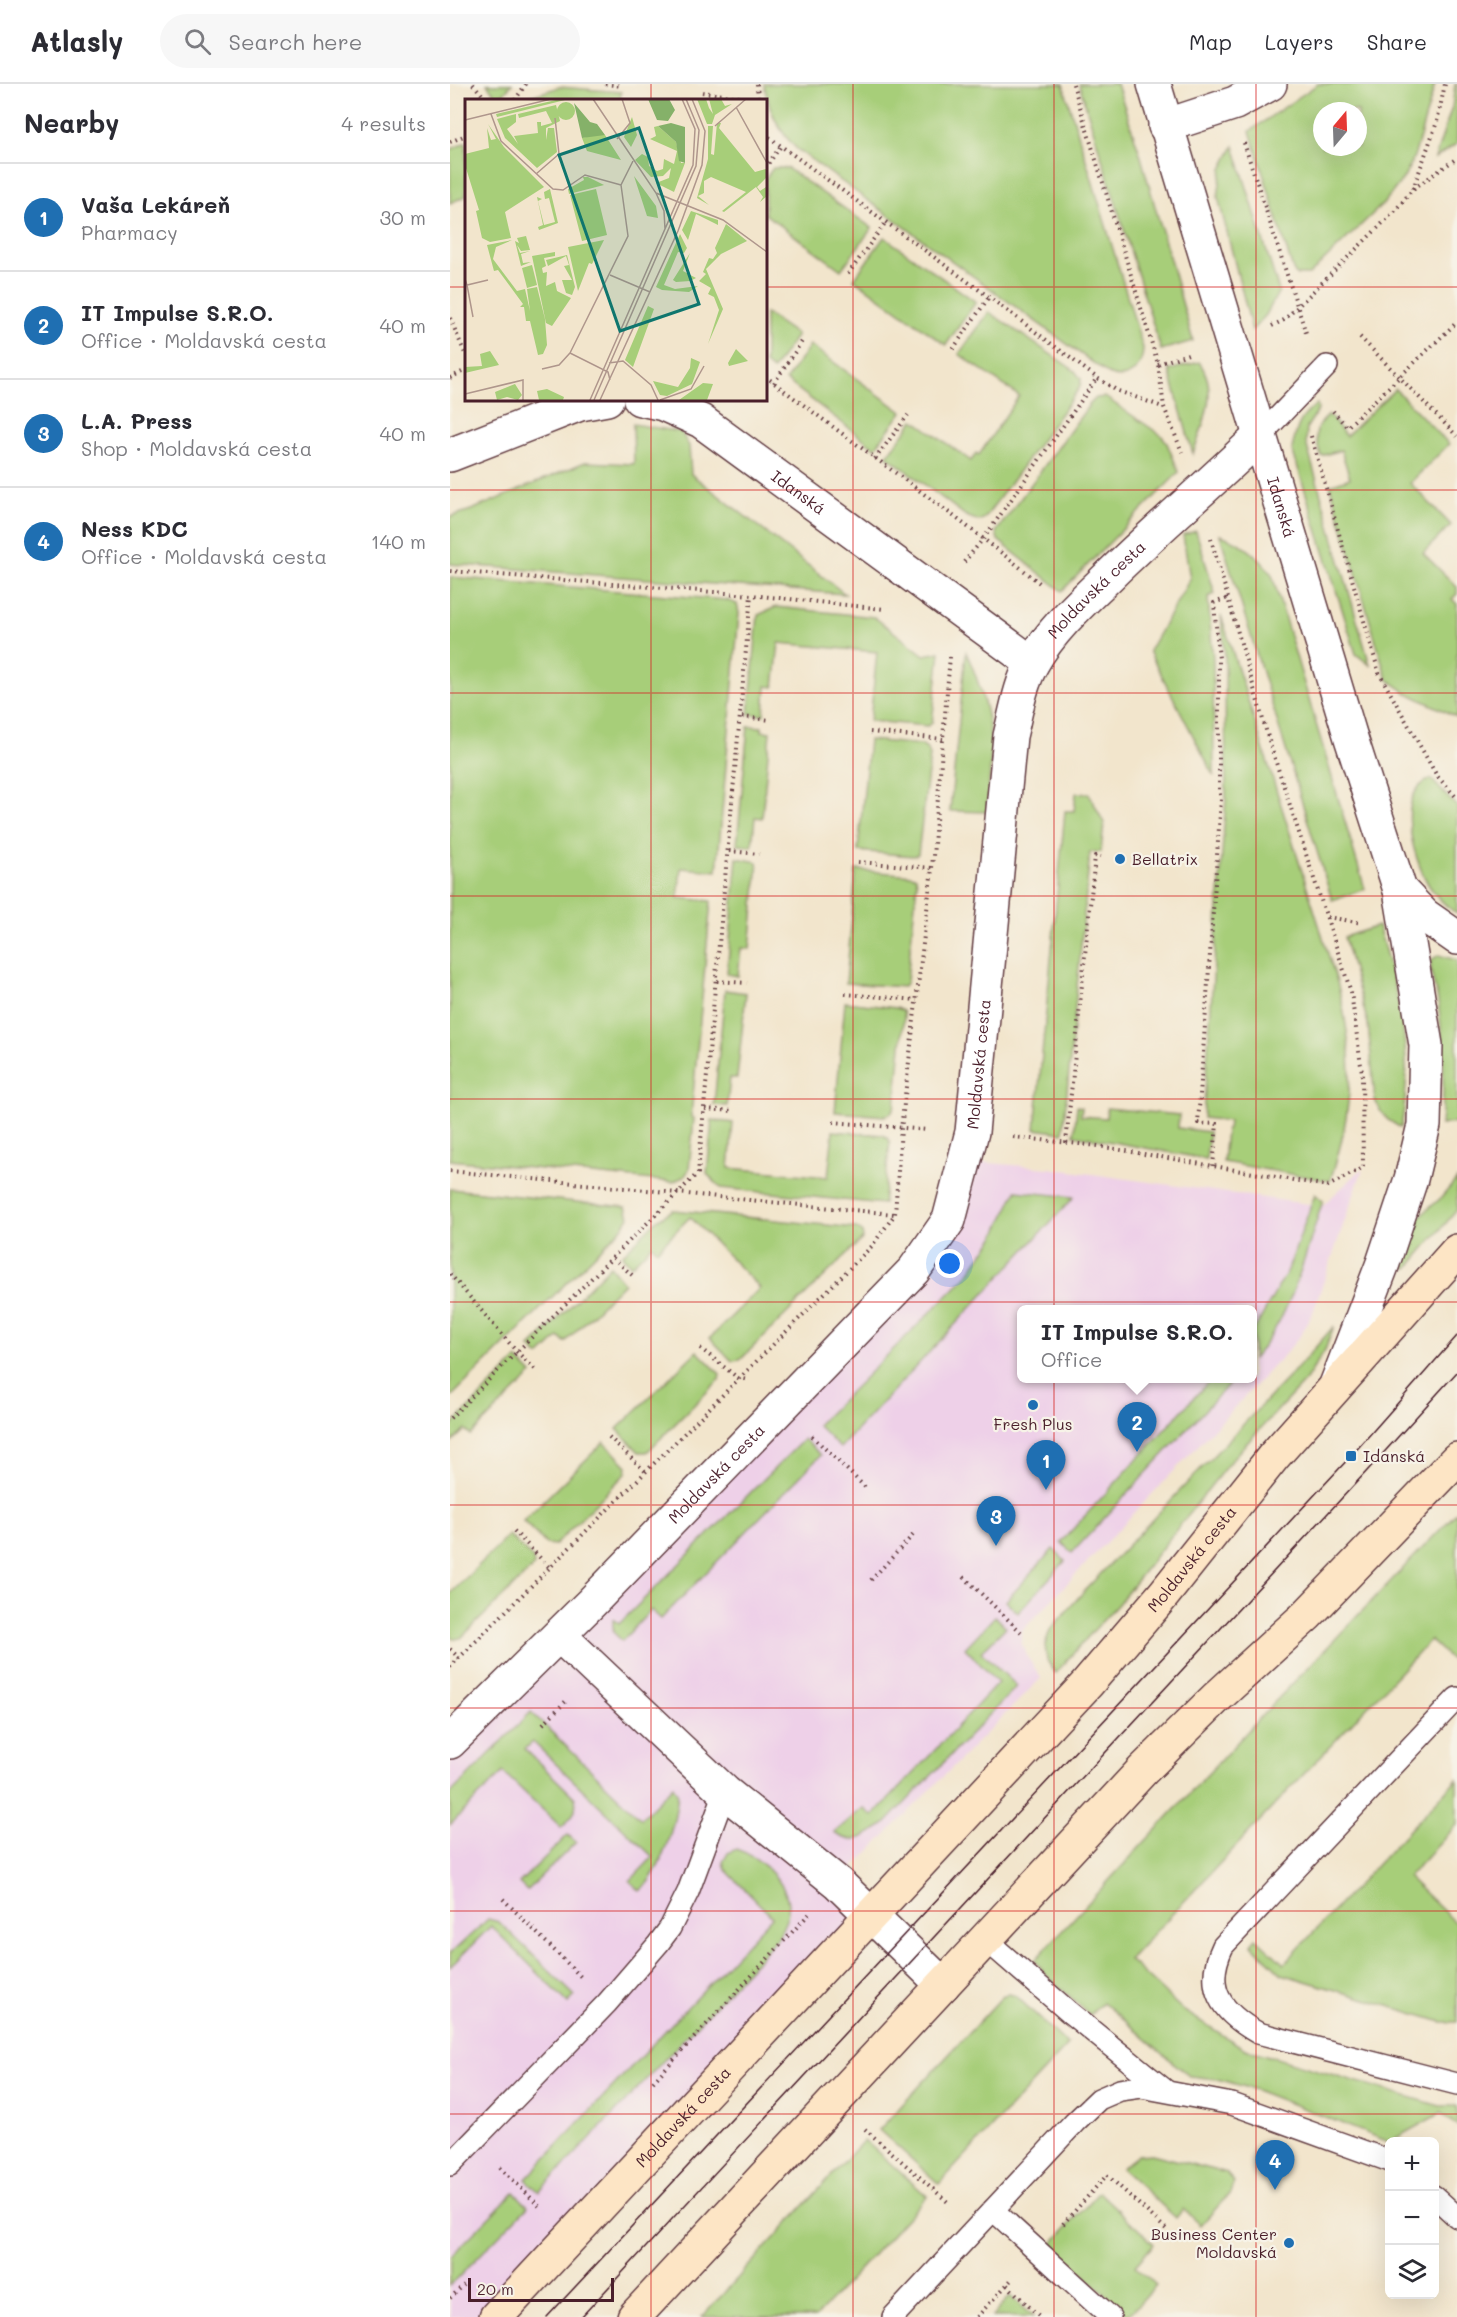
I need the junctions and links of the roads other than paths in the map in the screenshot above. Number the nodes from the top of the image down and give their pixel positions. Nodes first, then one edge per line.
1 (1154, 84) edge
2 (1270, 84) edge
3 (1165, 126) junction
4 (1322, 371) road end
5 (602, 400) edge
6 (646, 400) edge
7 (1260, 436) junction
8 (450, 455) edge
9 (1032, 663) junction
10 (1401, 890) junction
11 (1457, 938) edge
12 (1457, 1251) edge
13 (1335, 1390) junction
14 (1457, 1459) edge
15 (559, 1635) junction
16 (1457, 1698) edge
17 (450, 1742) edge
18 (725, 1792) junction
19 (871, 1916) junction
20 (986, 1940) junction
21 (943, 1985) junction
22 (1457, 2084) edge
23 (1168, 2092) junction
24 (1385, 2161) edge
25 (450, 2165) edge
26 (1439, 2201) edge
27 (993, 2210) junction
28 (1457, 2217) edge
29 (496, 2317) edge
30 (634, 2317) edge
31 (893, 2317) edge
32 (1110, 2317) edge

1 - 3 street, Idanská
2 - 3 street
3 - 7 street, Idanská
4 - 7 lane
5 - 8 street
6 - 9 street, Idanská
7 - 9 street, Moldavská cesta
7 - 10 street, Idanská
9 - 15 street, Moldavská cesta
10 - 11 street, Idanská
10 - 13 street, Idanská
12 - 13 street, Moldavská cesta
13 - 19 street, Moldavská cesta
14 - 20 street
15 - 17 street, Moldavská cesta
15 - 18 street
16 - 22 lane
18 - 19 street
18 - 25 lane
19 - 21 street
19 - 29 street, Moldavská cesta
20 - 21 street
20 - 23 lane
21 - 30 street
23 - 24 lane
23 - 27 lane
26 - 28 lane
27 - 31 lane
27 - 32 lane

